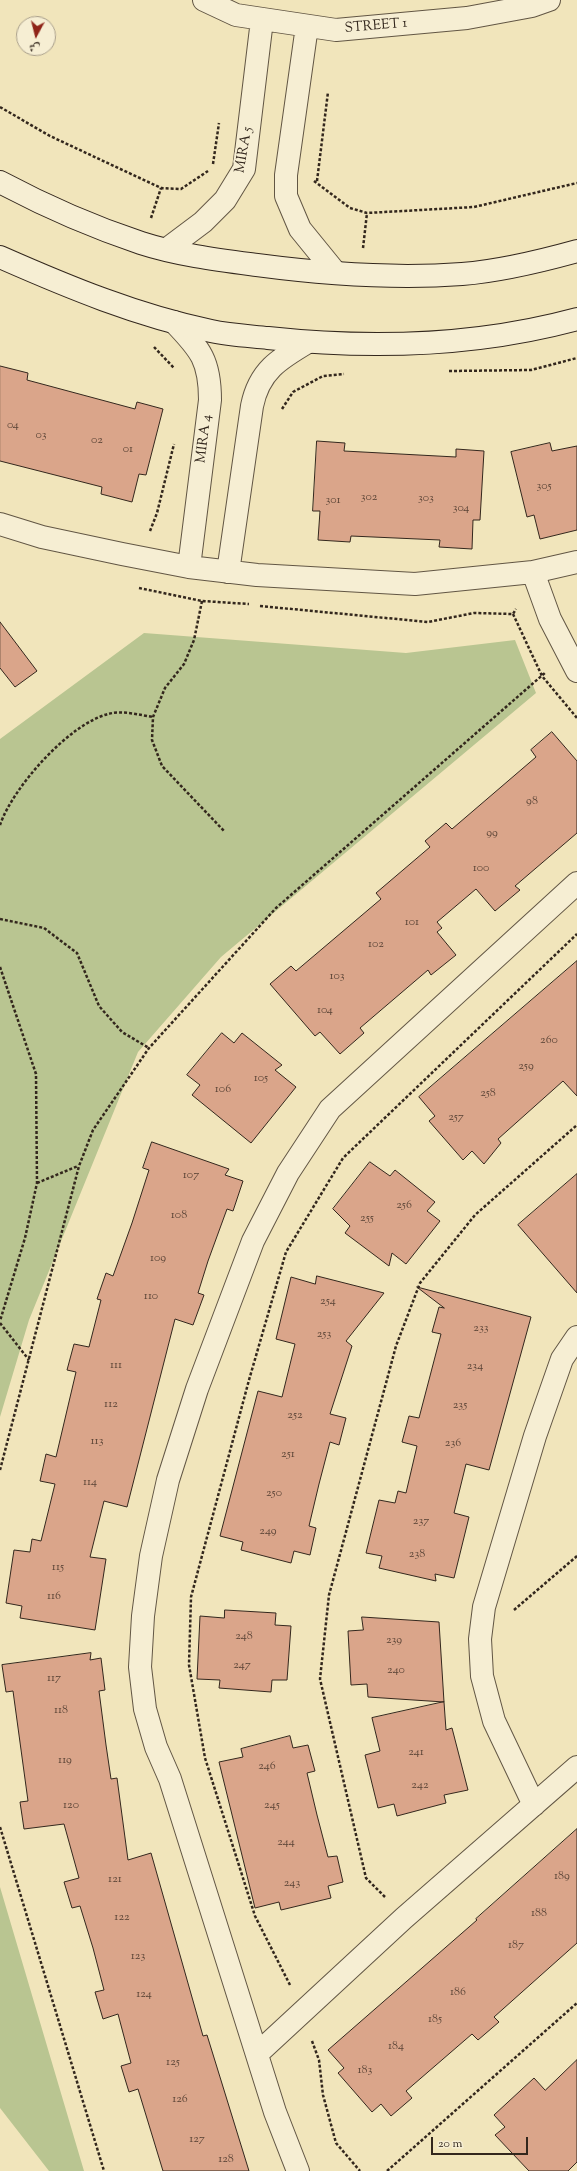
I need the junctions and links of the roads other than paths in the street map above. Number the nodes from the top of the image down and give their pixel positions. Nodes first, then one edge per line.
1 (204, 0) edge
2 (538, 2) edge
3 (262, 20) junction
4 (307, 26) junction
5 (0, 182) edge
6 (167, 249) junction
7 (577, 251) edge
8 (0, 257) edge
9 (335, 272) junction
10 (577, 319) edge
11 (174, 322) junction
12 (308, 342) junction
13 (0, 524) edge
14 (577, 562) edge
15 (189, 567) junction
16 (228, 572) junction
17 (533, 572) junction
18 (572, 662) edge
19 (577, 883) edge
20 (577, 1338) edge
21 (577, 1767) edge
22 (534, 1805) junction
23 (257, 2054) junction
24 (298, 2171) edge

1 - 3 street, STREET 1
2 - 4 street, STREET 1
3 - 4 street, STREET 1
3 - 6 street, MIRA 5
4 - 9 street
5 - 6 street
6 - 9 street
7 - 9 street
8 - 11 street
10 - 12 street
11 - 12 street
11 - 15 street, MIRA 4
12 - 16 street
13 - 15 street
14 - 17 street
15 - 16 street
16 - 17 street
17 - 18 street
19 - 23 street
20 - 22 street
21 - 22 street
22 - 23 street
23 - 24 street

